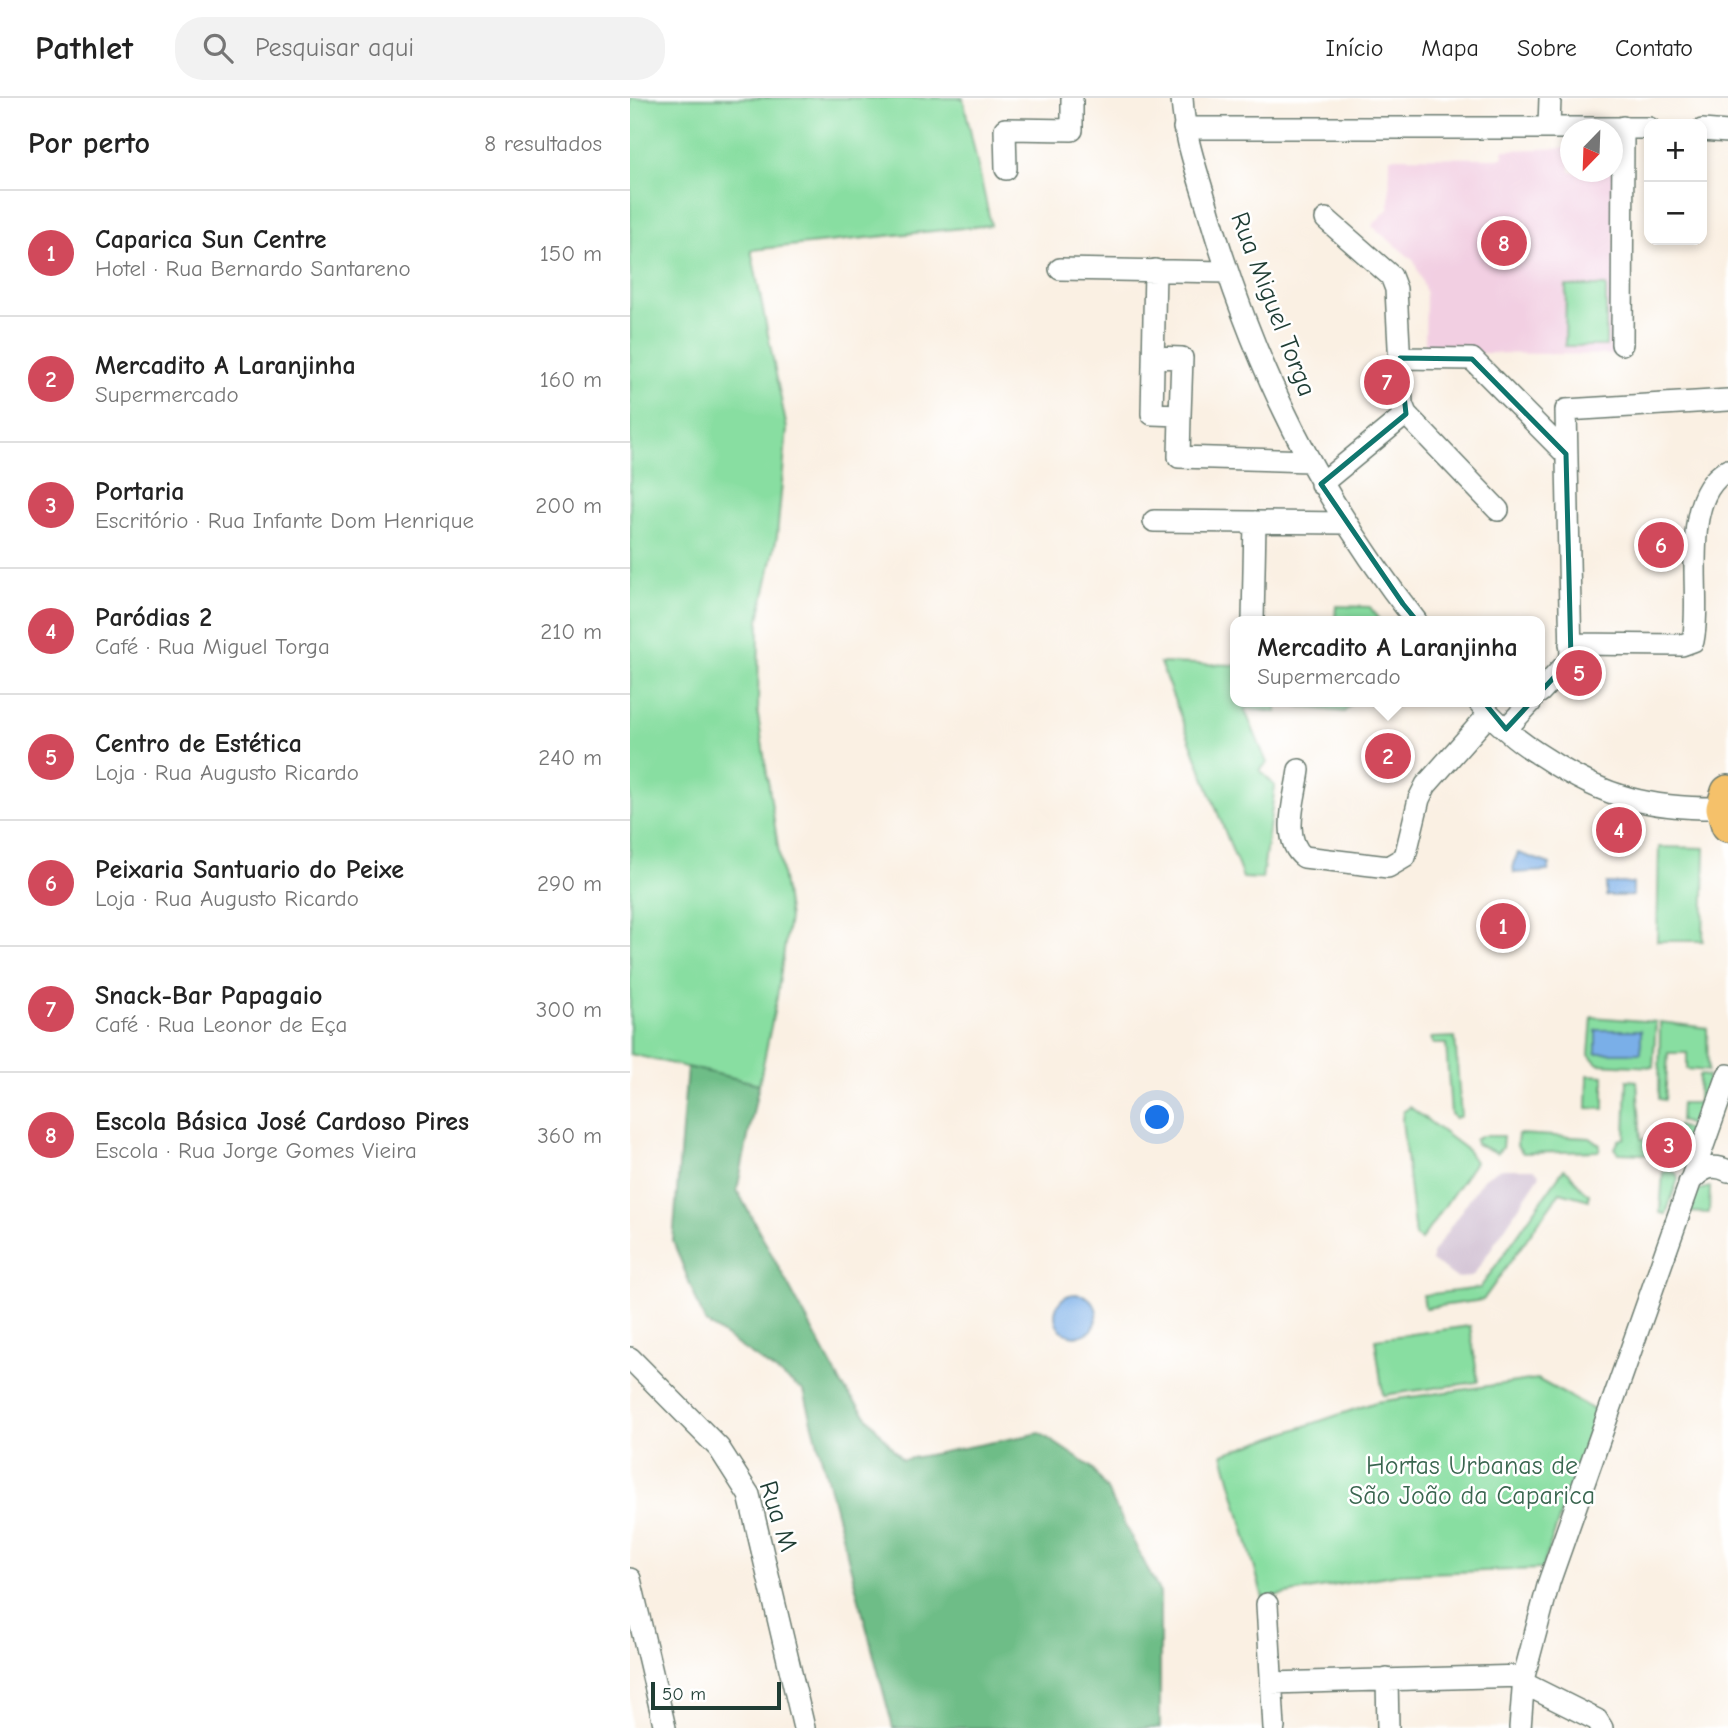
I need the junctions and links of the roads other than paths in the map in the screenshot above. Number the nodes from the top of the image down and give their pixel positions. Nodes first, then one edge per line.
1 (1072, 98) edge
2 (1182, 98) edge
3 (1550, 98) edge
4 (1623, 127) edge
5 (1184, 128) junction
6 (1549, 128) junction
7 (1560, 128) edge
8 (1644, 128) edge
9 (1707, 130) edge
10 (1728, 132) edge
11 (1006, 169) dead end
12 (1623, 182) edge
13 (1326, 219) dead end
14 (1060, 269) dead end
15 (1155, 270) junction
16 (1227, 272) junction
17 (1622, 344) dead end
18 (1154, 357) junction
19 (1400, 358) junction
20 (1728, 400) edge
21 (1406, 414) junction
22 (1180, 415) junction
23 (1566, 454) junction
24 (1309, 461) junction
25 (1728, 470) edge
26 (1321, 484) junction
27 (1498, 510) dead end
28 (1154, 521) dead end
29 (1255, 522) junction
30 (1346, 523) junction
31 (1253, 616) edge
32 (1412, 616) edge
33 (1570, 644) junction
34 (1545, 687) edge
35 (1526, 707) edge
36 (1484, 708) edge
37 (1506, 729) junction
38 (1299, 770) dead end
39 (1726, 808) edge
40 (1728, 1075) edge
41 (1728, 1171) edge
42 (1687, 1185) junction
43 (630, 1358) edge
44 (630, 1579) edge
45 (1267, 1604) dead end
46 (1387, 1679) junction
47 (1523, 1679) junction
48 (1272, 1683) junction
49 (665, 1728) edge
50 (804, 1728) edge
51 (1274, 1728) edge
52 (1388, 1728) edge
53 (1520, 1728) edge
54 (1602, 1728) edge

1 - 11 street
2 - 5 street, Rua Miguel Torga
3 - 6 street
4 - 8 street
5 - 6 street
5 - 16 street, Rua Miguel Torga
6 - 7 street
9 - 10 street
12 - 17 street
13 - 19 street
14 - 15 street
15 - 16 street
15 - 18 street
16 - 24 street, Rua Miguel Torga
18 - 22 street
18 - 22 street
19 - 21 street
19 - 23 street
20 - 23 street
21 - 26 street
21 - 27 street
22 - 24 street
23 - 33 street
24 - 26 street, Rua Miguel Torga
25 - 33 street
26 - 30 street, Rua Miguel Torga
28 - 29 street
29 - 30 street
29 - 31 street
30 - 32 street, Rua Miguel Torga
33 - 34 street
35 - 37 street
36 - 37 street
36 - 38 street
37 - 39 street
40 - 42 street
41 - 42 street
42 - 47 street
43 - 50 street, Rua M
44 - 49 street
45 - 48 street
46 - 47 street
46 - 48 street
46 - 52 street
47 - 53 street
47 - 54 street
48 - 51 street

